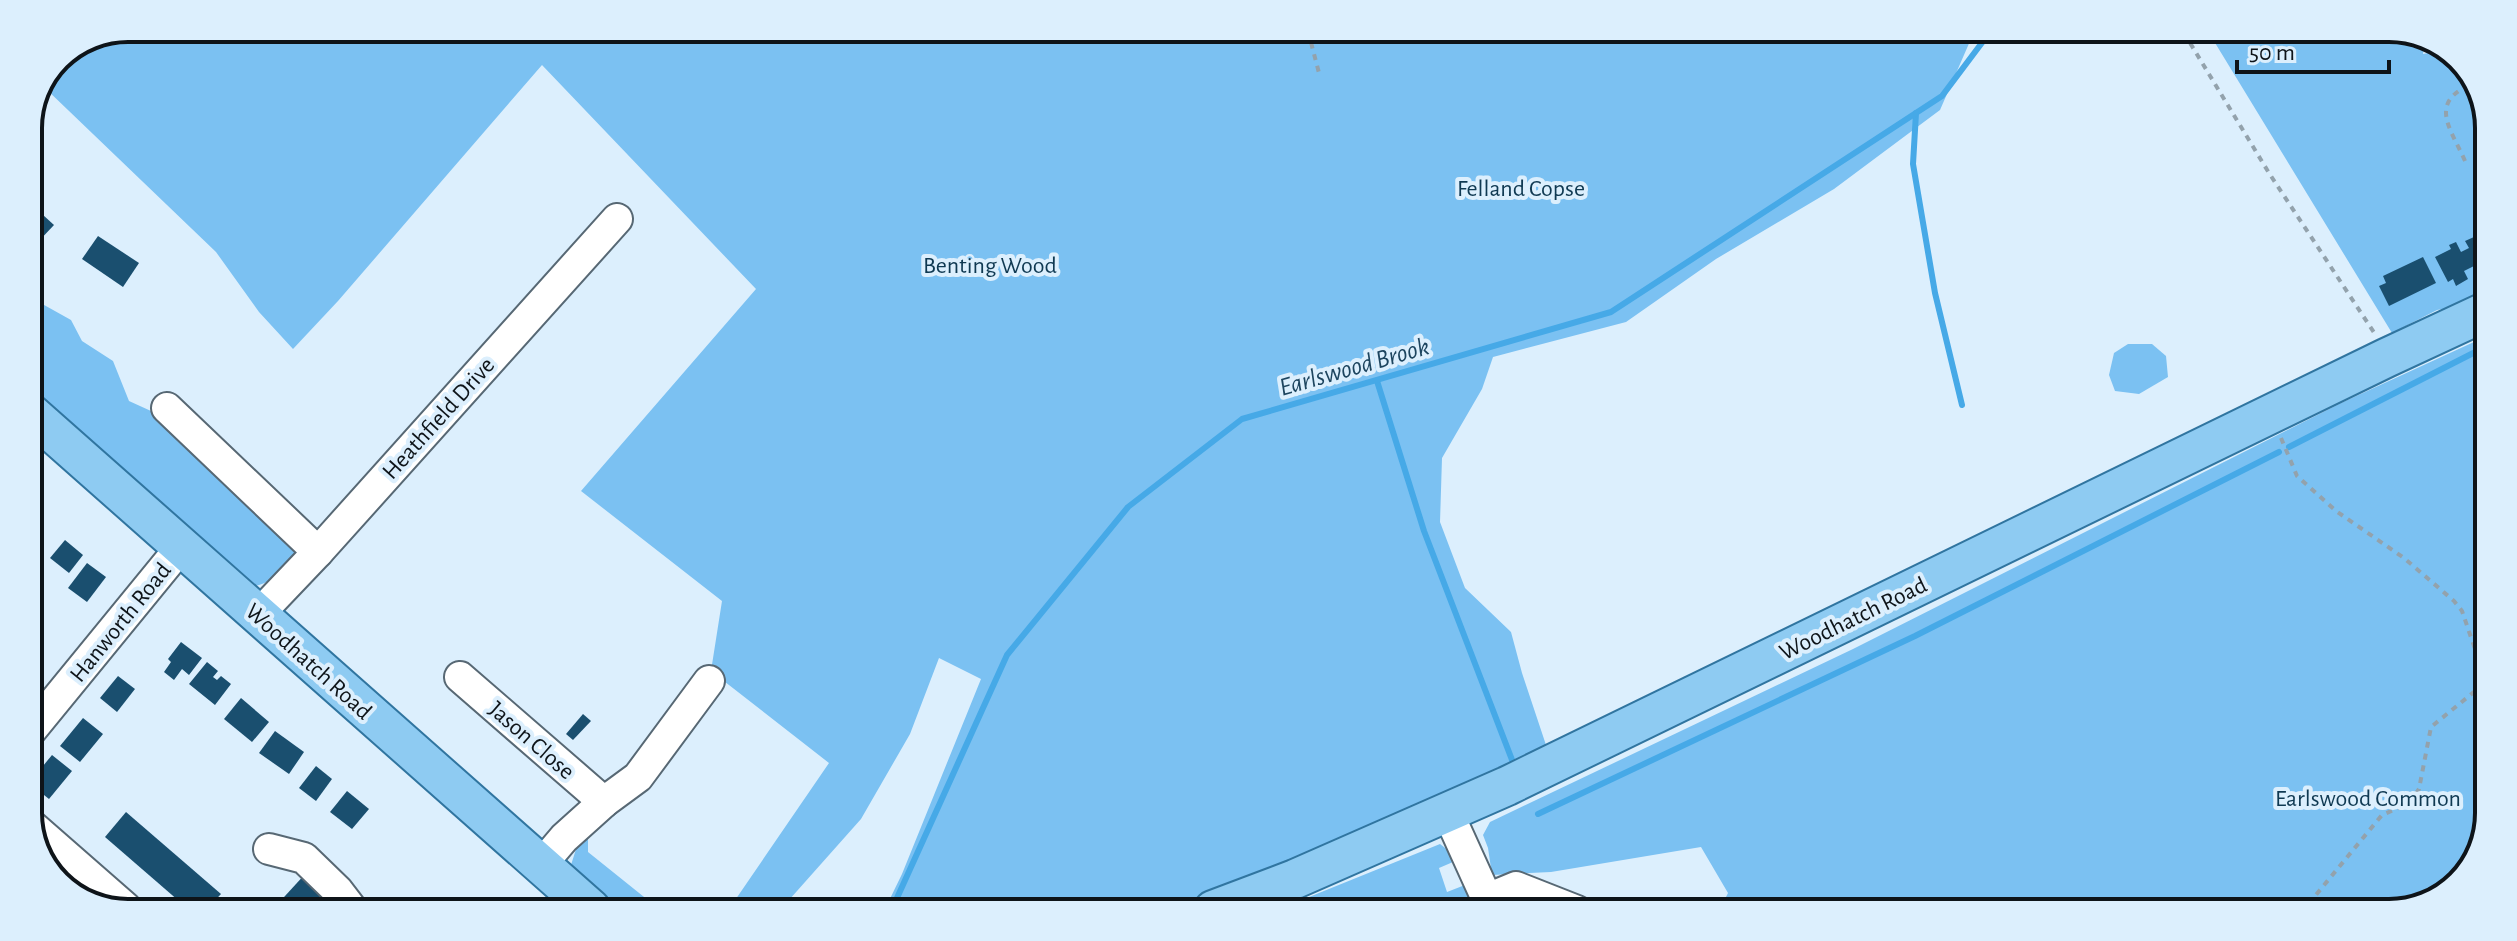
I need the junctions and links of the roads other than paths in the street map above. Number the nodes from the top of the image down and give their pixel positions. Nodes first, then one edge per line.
1 (617, 219) dead end
2 (2475, 317) edge
3 (167, 408) dead end
4 (42, 423) edge
5 (181, 547) junction
6 (318, 552) junction
7 (258, 615) junction
8 (460, 677) dead end
9 (709, 681) dead end
10 (42, 717) edge
11 (604, 802) junction
12 (1448, 813) junction
13 (49, 847) edge
14 (269, 849) dead end
15 (541, 865) junction
16 (77, 880) edge
17 (103, 895) edge
18 (344, 899) edge
19 (580, 899) edge
20 (1242, 899) edge
21 (1485, 899) edge
22 (1497, 899) edge
23 (1546, 899) edge

1 - 6 street, Heathfield Drive
2 - 12 main road, Woodhatch Road
3 - 6 street
4 - 5 main road, Woodhatch Road
5 - 7 main road, Woodhatch Road
5 - 10 street, Hanworth Road
6 - 7 street, Heathfield Drive
7 - 15 main road, Woodhatch Road
8 - 11 street, Jason Close
9 - 11 street
11 - 15 street
12 - 20 main road, Woodhatch Road
12 - 21 street
13 - 16 street
14 - 18 street
15 - 19 main road, Woodhatch Road
16 - 17 street
22 - 23 street

